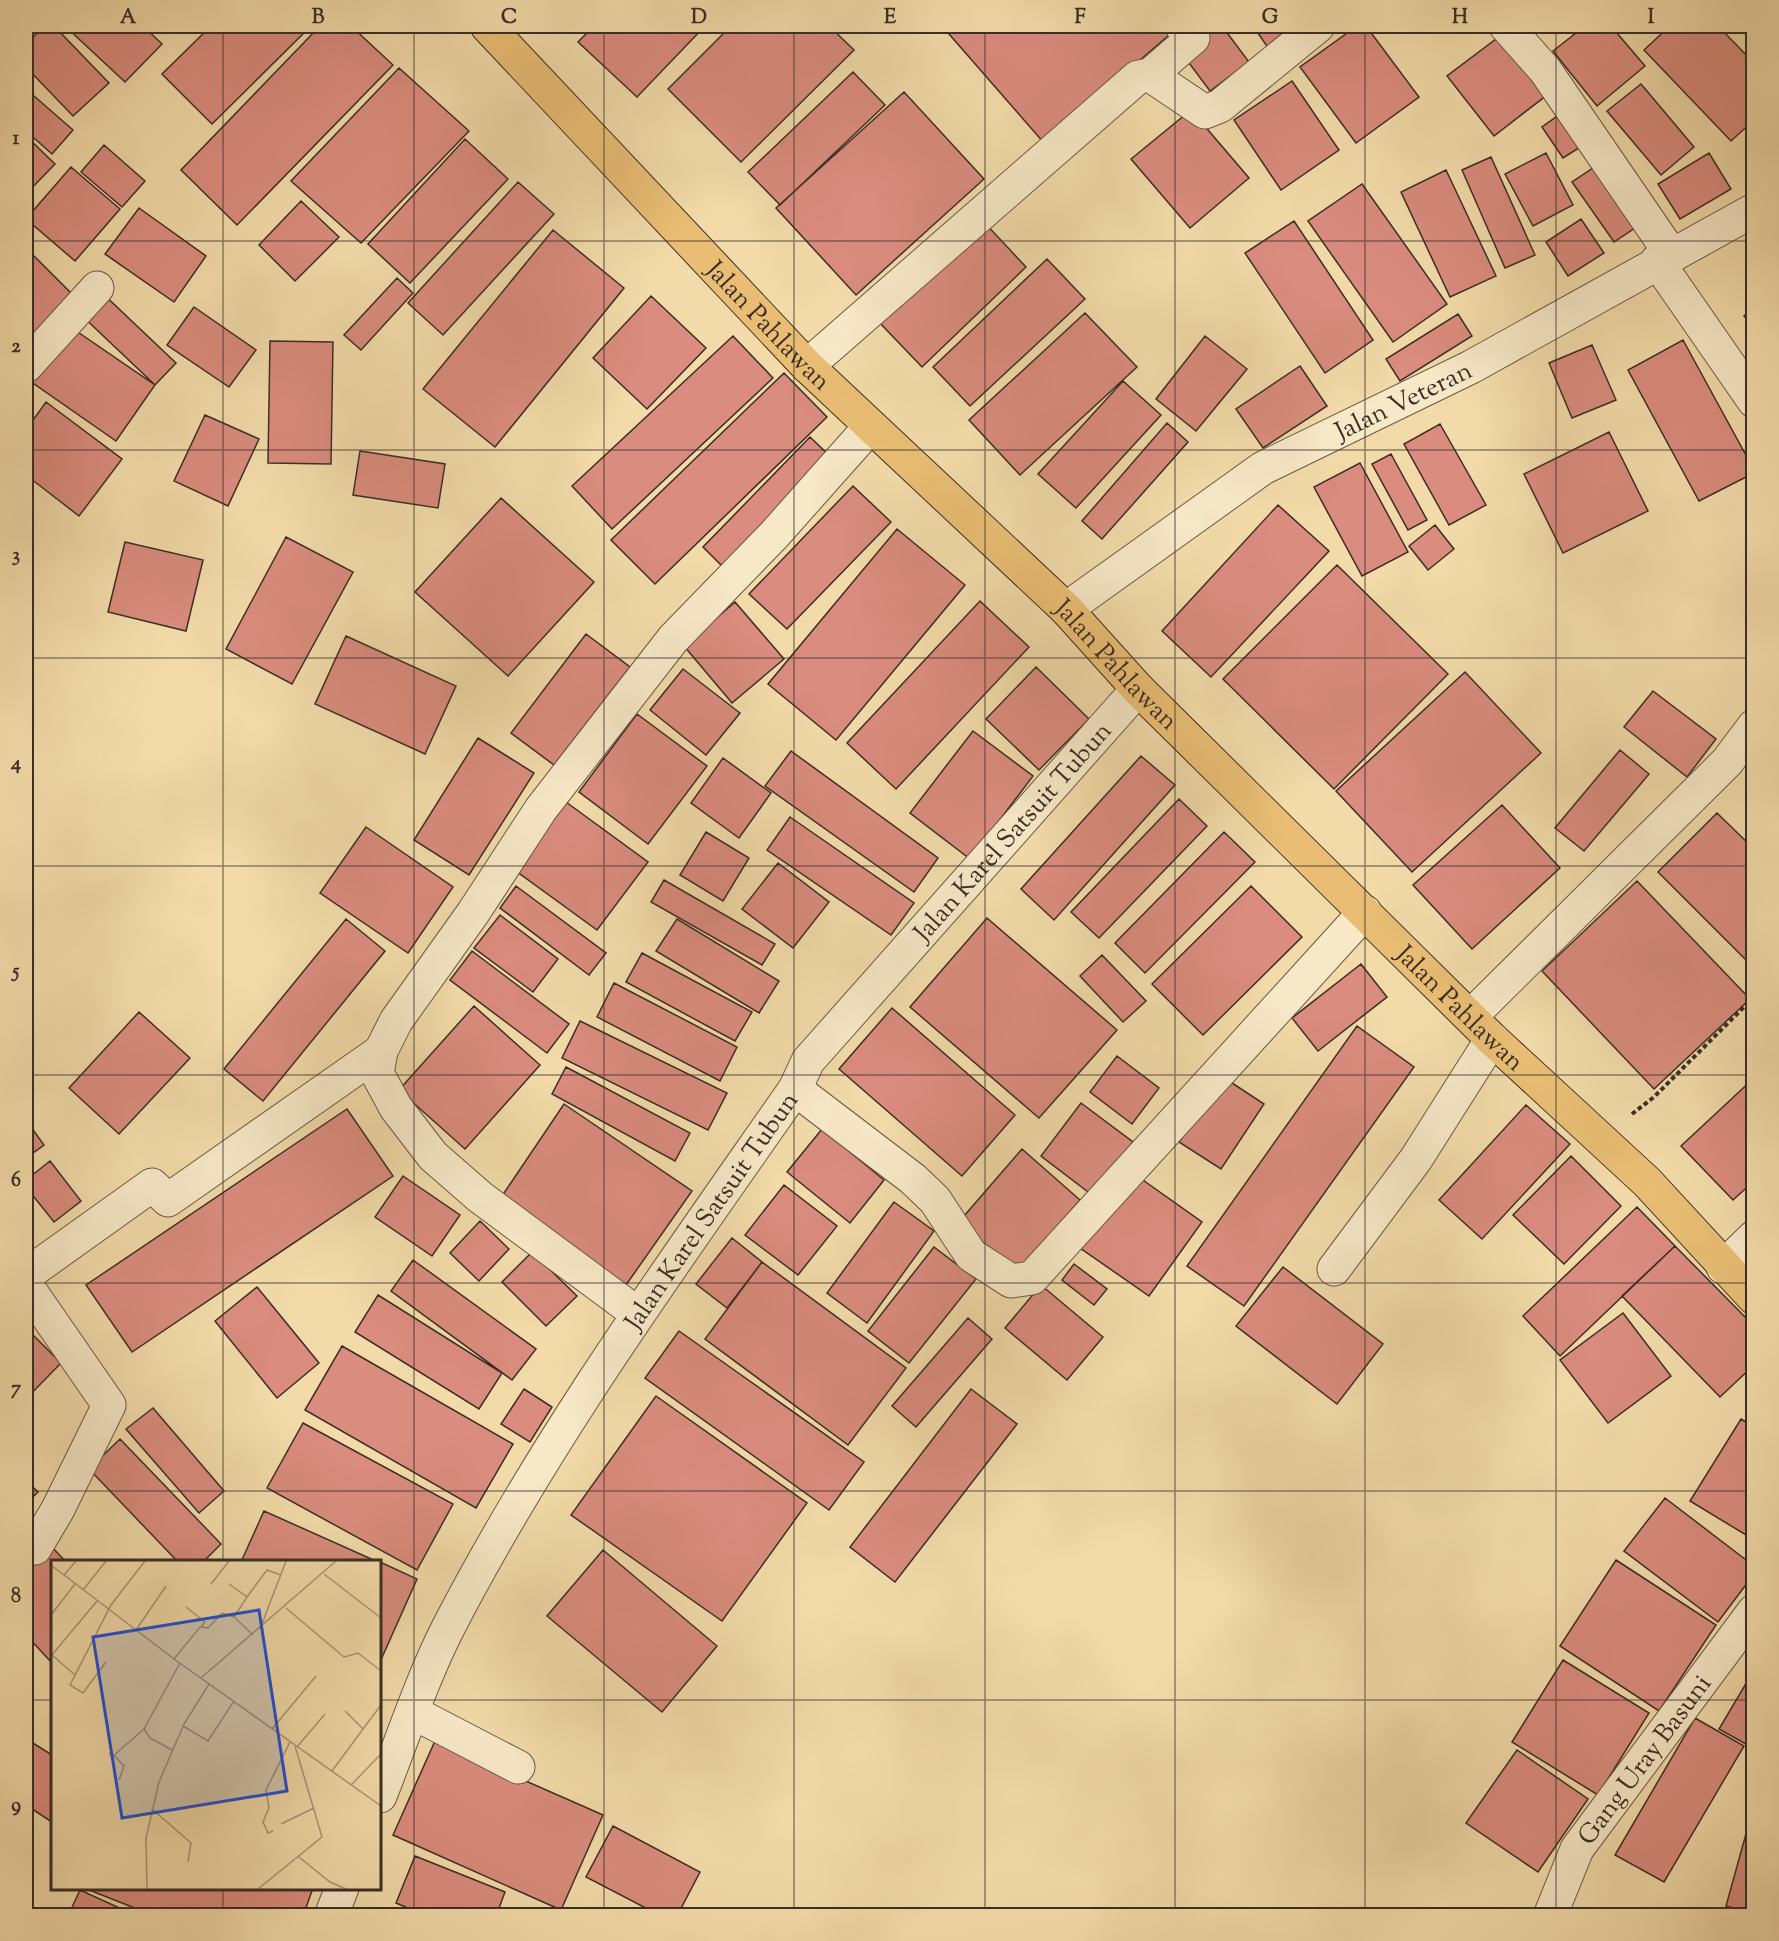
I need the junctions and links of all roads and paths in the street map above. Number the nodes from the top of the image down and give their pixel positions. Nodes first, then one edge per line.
1 (487, 26) edge
2 (1182, 26) edge
3 (1318, 26) edge
4 (1479, 26) edge
5 (1492, 26) edge
6 (1506, 26) edge
7 (1150, 75) junction
8 (1750, 208) edge
9 (1664, 257) junction
10 (97, 288) dead end
11 (26, 366) edge
12 (807, 366) junction
13 (1754, 401) edge
14 (870, 427) junction
15 (1066, 609) junction
16 (1138, 689) junction
17 (1754, 726) edge
18 (1365, 912) junction
19 (1754, 997) edge
20 (1482, 1028) junction
21 (381, 1051) junction
22 (795, 1089) junction
23 (1600, 1138) junction
24 (1754, 1237) edge
25 (1723, 1268) junction
26 (1334, 1269) dead end
27 (26, 1275) edge
28 (26, 1285) edge
29 (1754, 1298) edge
30 (638, 1314) junction
31 (35, 1548) dead end
32 (1754, 1611) edge
33 (414, 1713) junction
34 (518, 1767) dead end
35 (381, 1794) edge
36 (1550, 1916) edge

1 - 12 main road, Jalan Pahlawan
2 - 7 street
3 - 7 street
4 - 5 street
6 - 9 street
7 - 12 street
8 - 9 street, Jalan Veteran
9 - 13 street
9 - 15 street, Jalan Veteran
10 - 11 street
12 - 14 main road, Jalan Pahlawan
14 - 15 main road, Jalan Pahlawan
14 - 21 street
15 - 16 main road, Jalan Pahlawan
16 - 18 main road, Jalan Pahlawan
16 - 22 street, Jalan Karel Satsuit Tubun
17 - 20 street
18 - 20 main road, Jalan Pahlawan
18 - 22 street
19 - 23 path
20 - 23 main road, Jalan Pahlawan
20 - 26 street
21 - 27 street
21 - 30 street
22 - 30 street, Jalan Karel Satsuit Tubun
23 - 25 main road, Jalan Pahlawan
24 - 25 street
25 - 29 main road, Jalan Pahlawan
28 - 31 street
30 - 33 street, Jalan Karel Satsuit Tubun
32 - 36 street, Gang Uray Basuni
33 - 34 street
33 - 35 street, Jalan Karel Satsuit Tubun

